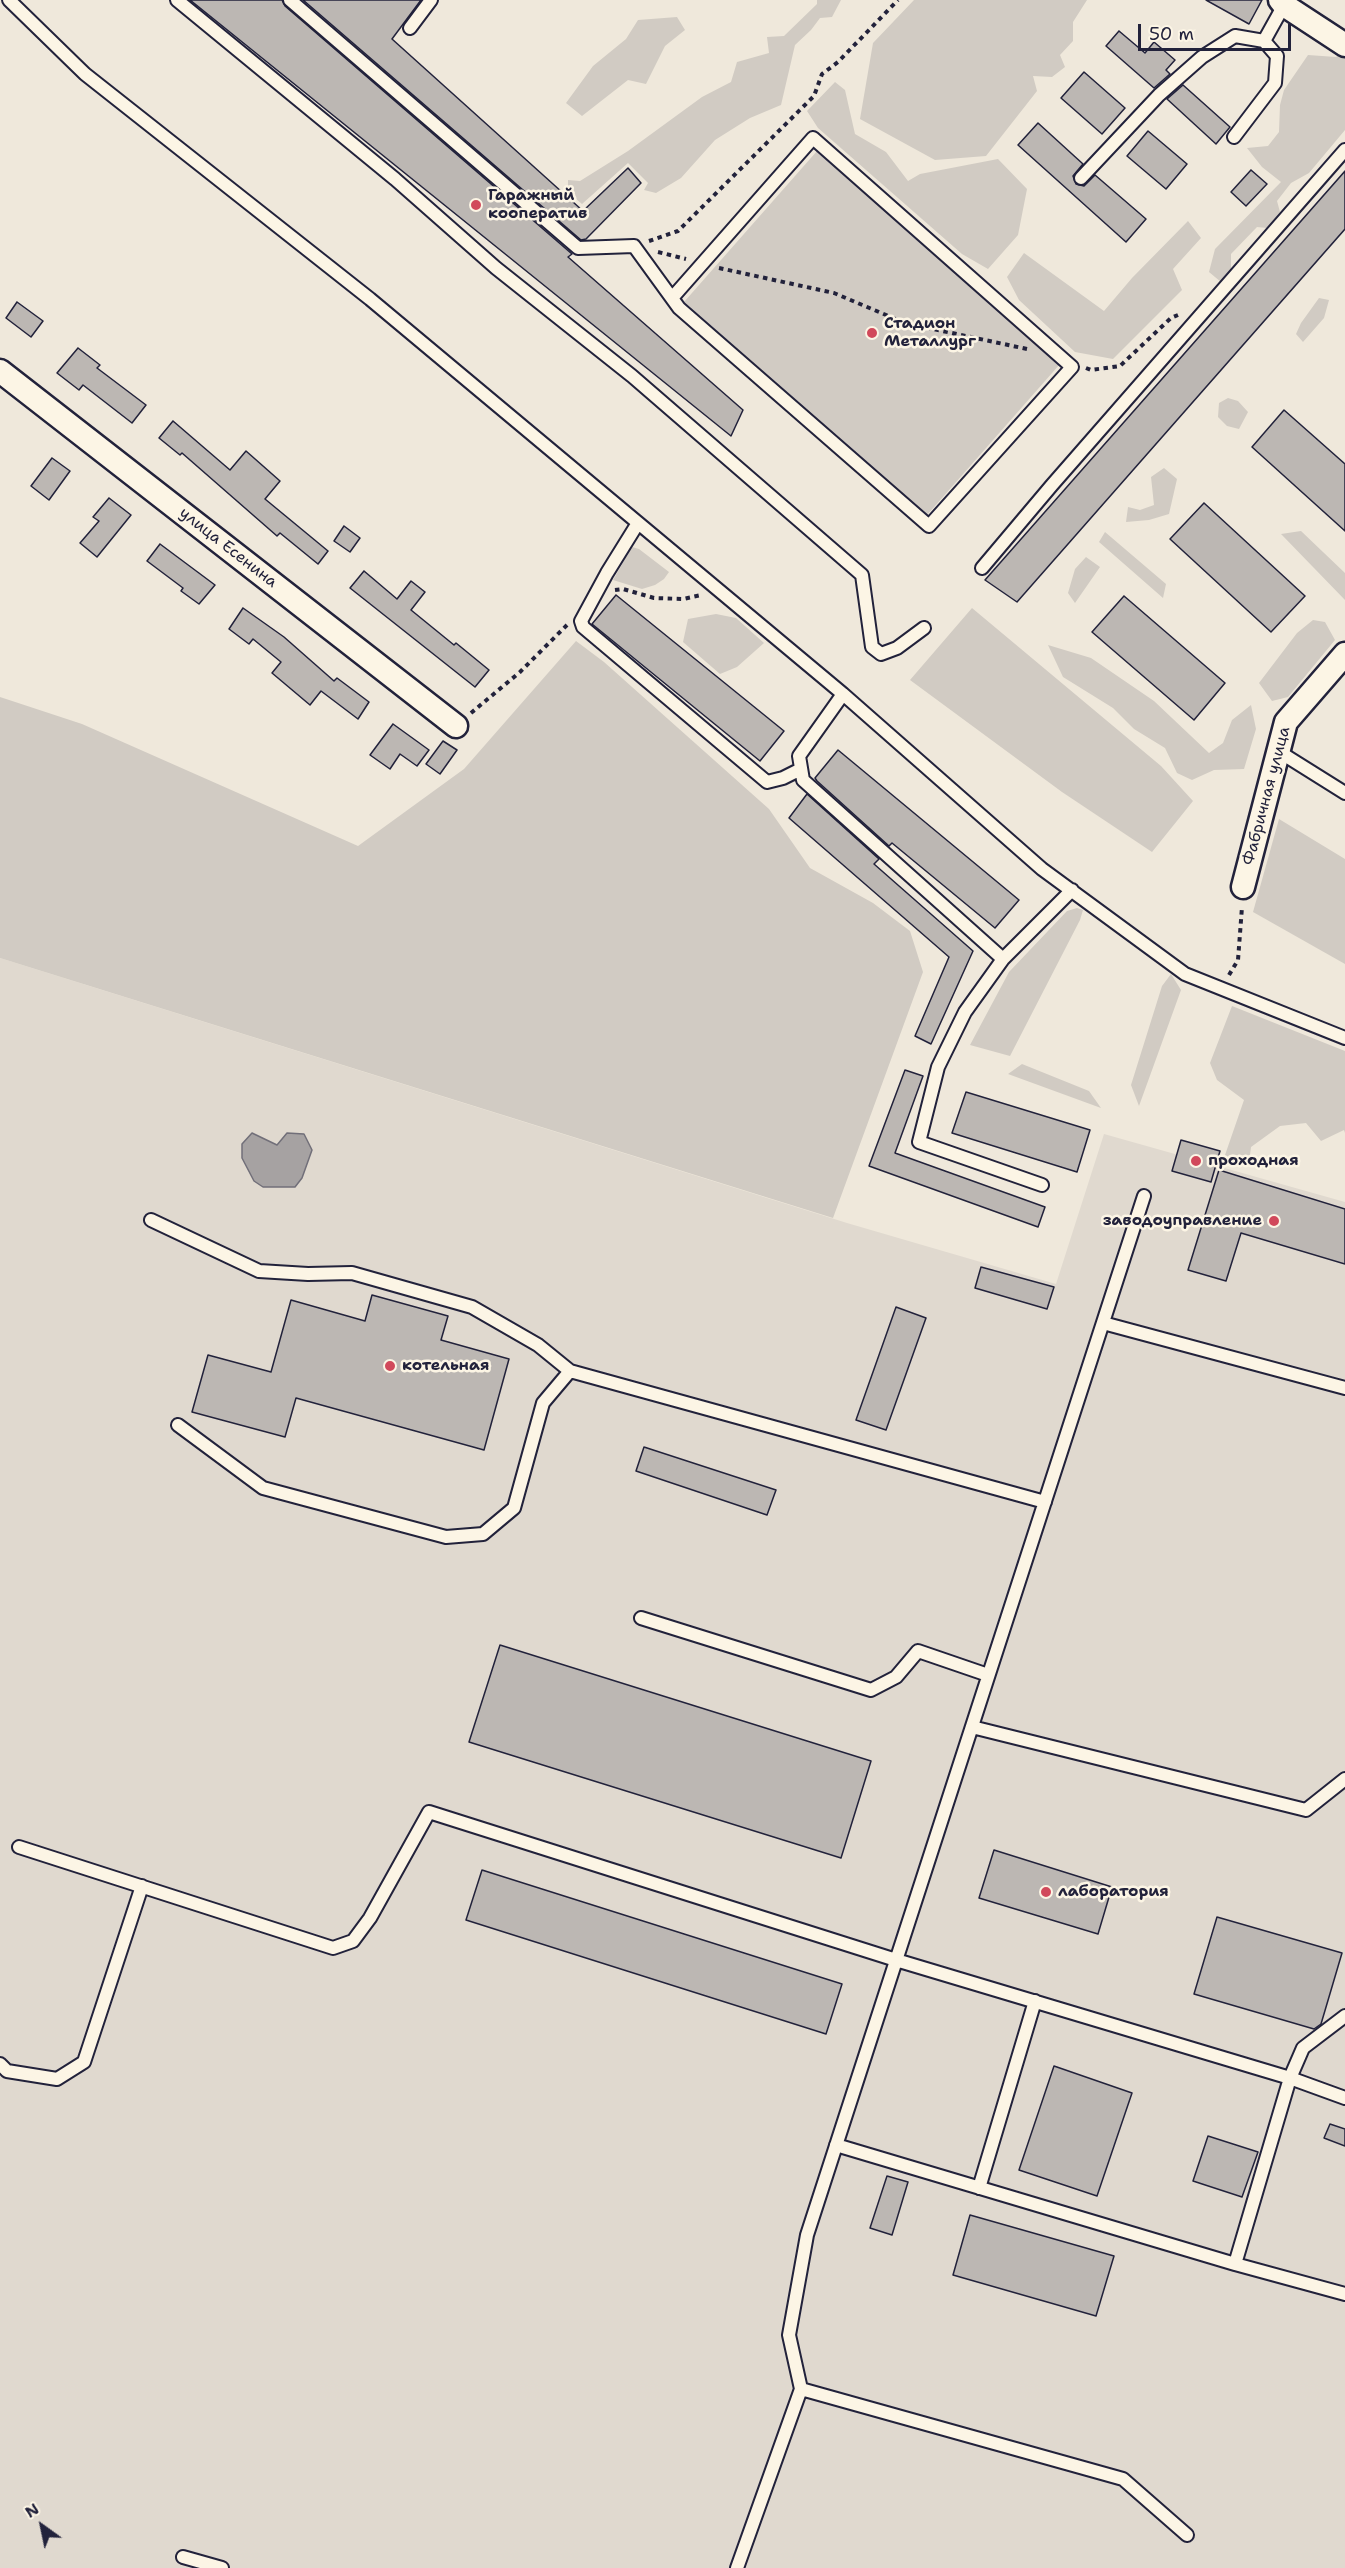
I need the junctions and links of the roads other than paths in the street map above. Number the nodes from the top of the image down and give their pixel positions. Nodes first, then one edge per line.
1 (9, 0) edge
2 (177, 0) edge
3 (290, 0) edge
4 (430, 0) edge
5 (1282, 3) edge
6 (410, 28) dead end
7 (1263, 41) junction
8 (1345, 45) edge
9 (1234, 137) dead end
10 (1345, 150) edge
11 (1080, 178) dead end
12 (672, 298) junction
13 (0, 371) edge
14 (638, 523) junction
15 (982, 568) dead end
16 (924, 628) dead end
17 (1345, 654) edge
18 (843, 694) junction
19 (456, 726) road end
20 (1278, 752) junction
21 (801, 769) junction
22 (1343, 787) edge
23 (1243, 887) road end
24 (1072, 890) junction
25 (1003, 959) junction
26 (1345, 1038) edge
27 (1042, 1185) dead end
28 (1144, 1196) dead end
29 (152, 1220) dead end
30 (1103, 1323) junction
31 (570, 1371) junction
32 (1345, 1388) edge
33 (178, 1425) dead end
34 (1045, 1502) junction
35 (641, 1618) dead end
36 (988, 1676) junction
37 (972, 1727) junction
38 (1345, 1779) edge
39 (19, 1847) dead end
40 (142, 1886) junction
41 (896, 1960) junction
42 (1035, 2001) junction
43 (1345, 2016) edge
44 (0, 2064) edge
45 (1290, 2078) junction
46 (1345, 2098) edge
47 (836, 2145) junction
48 (979, 2188) junction
49 (1235, 2264) junction
50 (1345, 2294) edge
51 (801, 2389) junction
52 (1187, 2535) dead end
53 (183, 2557) dead end
54 (222, 2568) edge
55 (737, 2568) edge

1 - 14 lane
2 - 16 lane
3 - 12 lane
4 - 6 lane
5 - 7 lane
5 - 8 street
7 - 9 lane
7 - 11 lane
10 - 15 lane
12 - 12 lane
13 - 19 street, улица Есенина
14 - 18 lane
14 - 21 lane
17 - 20 street, Фабричная улица
18 - 21 lane
18 - 24 lane
20 - 22 lane
20 - 23 street, Фабричная улица
21 - 25 lane
24 - 25 lane
24 - 26 lane
25 - 27 lane
28 - 30 lane
29 - 31 lane
30 - 32 lane
30 - 34 lane
31 - 33 lane
31 - 34 lane
34 - 36 lane
35 - 36 lane
36 - 37 lane
37 - 38 lane
37 - 41 lane
39 - 40 lane
40 - 41 lane
40 - 44 lane
41 - 42 lane
41 - 47 lane
42 - 45 lane
42 - 48 lane
43 - 45 lane
45 - 46 lane
45 - 49 lane
47 - 48 lane
47 - 51 lane
48 - 49 lane
49 - 50 lane
51 - 52 lane
51 - 55 lane
53 - 54 lane

